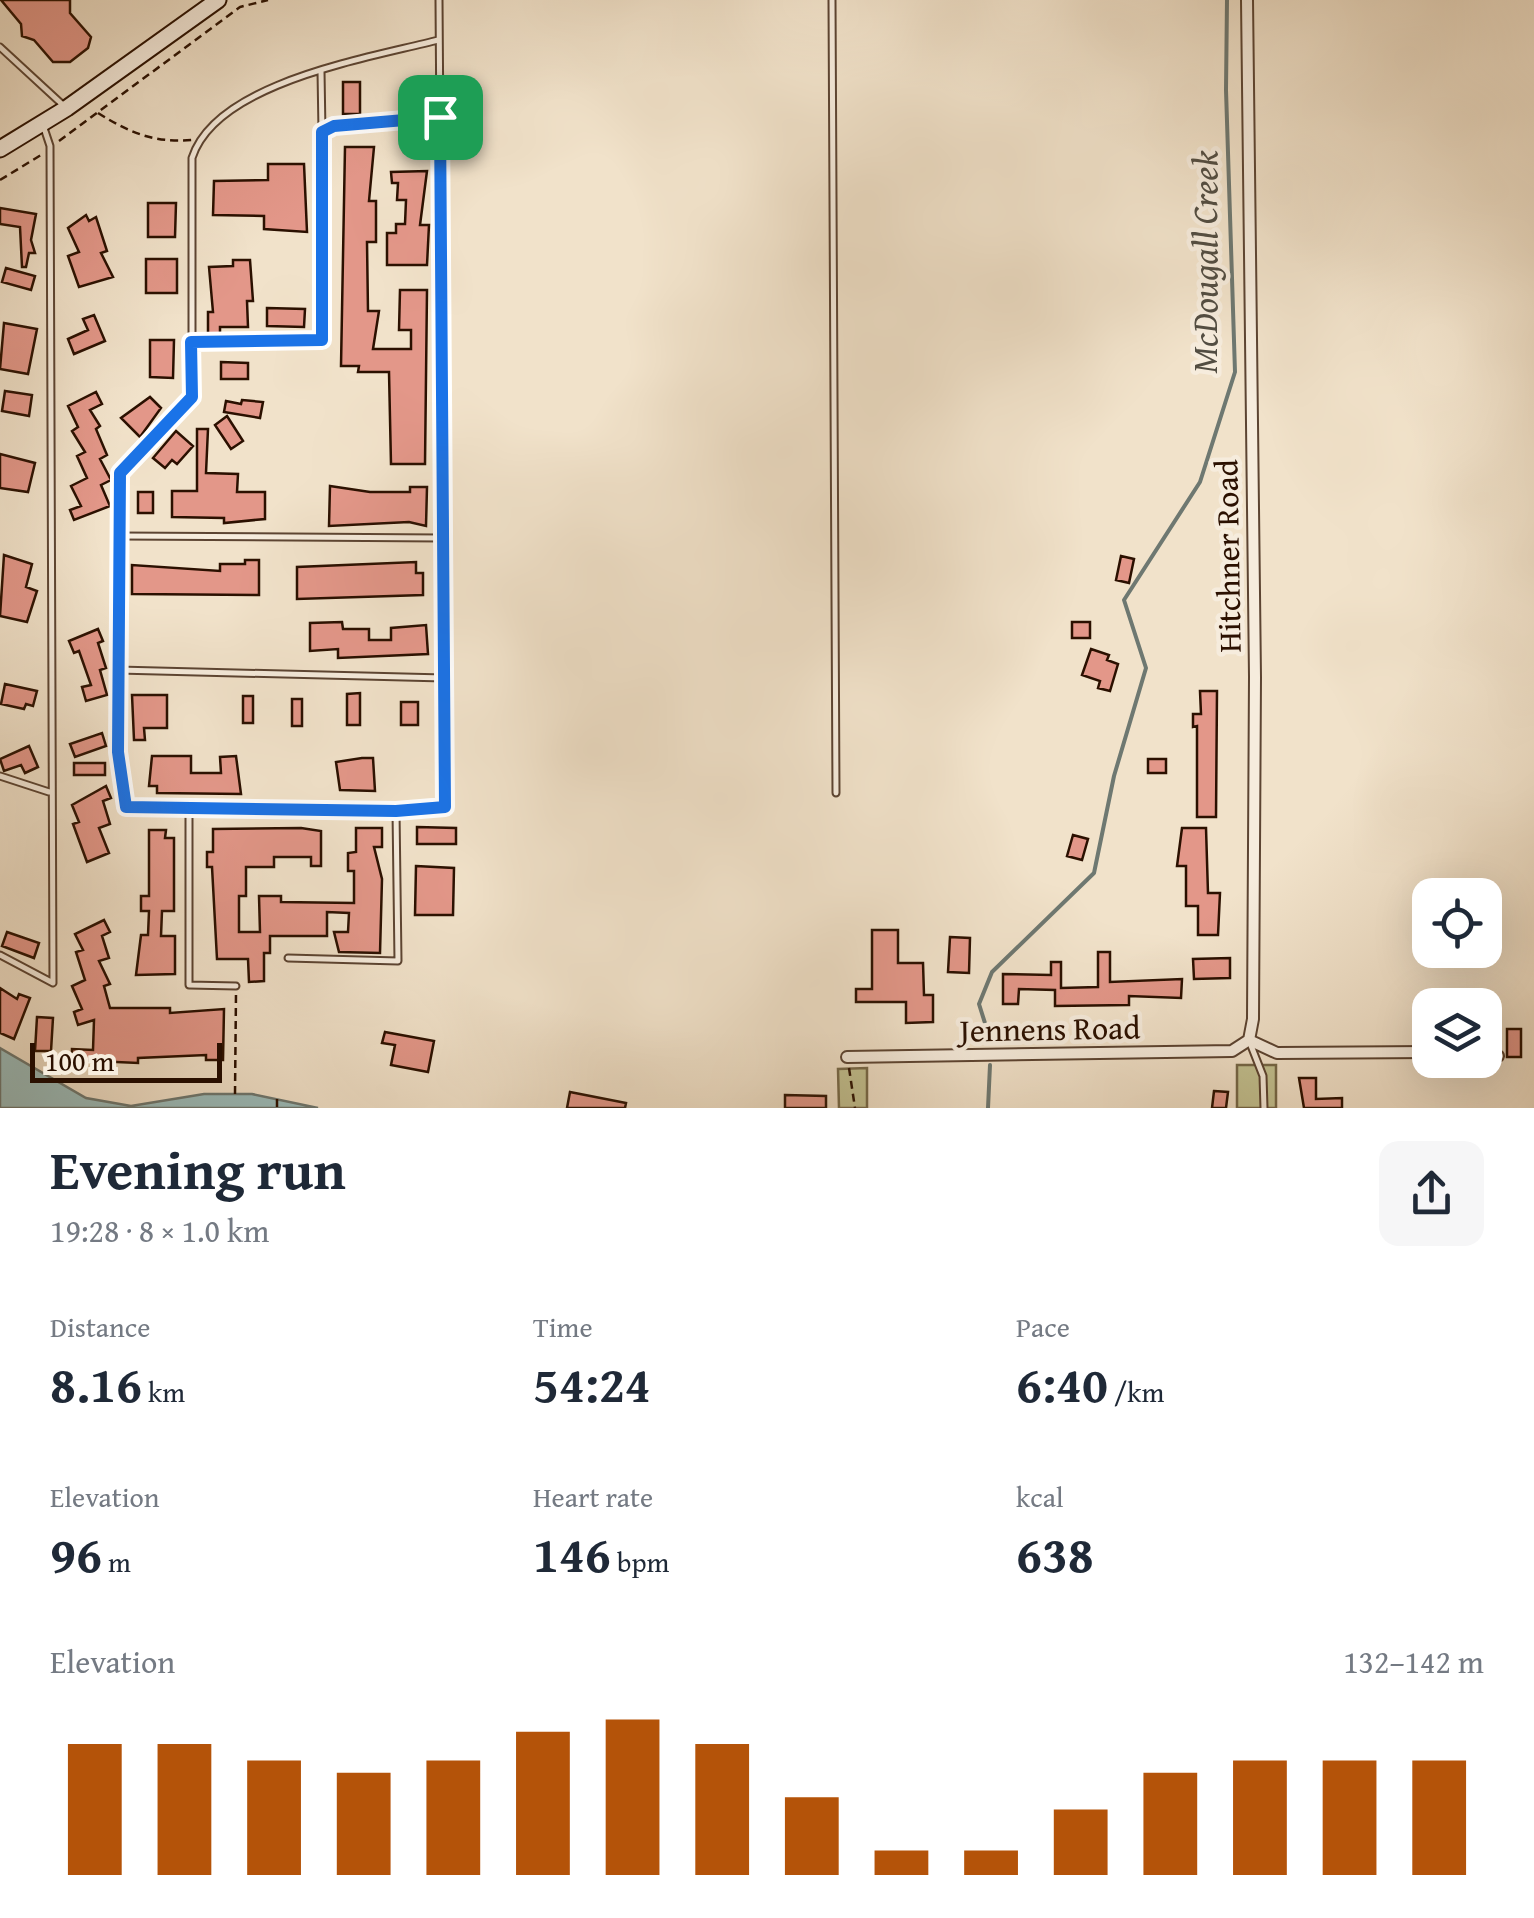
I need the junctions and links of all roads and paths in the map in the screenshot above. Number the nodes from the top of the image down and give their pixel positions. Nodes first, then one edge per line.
1 (218, 0) edge
2 (268, 0) edge
3 (440, 0) edge
4 (832, 0) edge
5 (1247, 0) edge
6 (440, 40) junction
7 (0, 47) edge
8 (321, 71) junction
9 (66, 108) junction
10 (98, 113) junction
11 (440, 117) junction
12 (42, 122) junction
13 (322, 132) junction
14 (198, 139) junction
15 (50, 146) junction
16 (0, 149) edge
17 (0, 180) edge
18 (191, 342) junction
19 (192, 397) joint
20 (120, 536) junction
21 (442, 538) junction
22 (118, 670) junction
23 (444, 678) junction
24 (0, 776) edge
25 (50, 792) junction
26 (836, 793) dead end
27 (126, 807) joint
28 (189, 808) junction
29 (396, 811) junction
30 (0, 955) edge
31 (288, 958) dead end
32 (236, 986) joint
33 (1249, 1040) junction
34 (1412, 1052) edge
35 (847, 1057) joint
36 (235, 1094) dead end
37 (277, 1099) dead end
38 (277, 1108) edge
39 (855, 1108) edge
40 (1264, 1108) edge

1 - 9 main road
2 - 10 path
3 - 6 lane
4 - 26 lane
5 - 33 street, Hitchner Road
6 - 8 lane
6 - 11 lane
7 - 9 lane
8 - 13 lane
8 - 14 lane
9 - 12 main road
10 - 14 path
10 - 15 path
11 - 13 lane
11 - 21 lane
12 - 15 lane
12 - 16 main road
13 - 18 lane
14 - 18 lane
15 - 17 path
15 - 25 lane
18 - 19 lane
19 - 20 path
20 - 21 lane
20 - 22 path
21 - 23 lane
22 - 23 lane
22 - 27 path
23 - 29 lane
24 - 25 lane
25 - 30 lane
27 - 28 lane
28 - 29 lane
28 - 32 lane
29 - 31 lane
32 - 36 path
33 - 34 street
33 - 35 street, Jennens Road
33 - 40 lane, Hitchner Road
35 - 39 path
37 - 38 path

